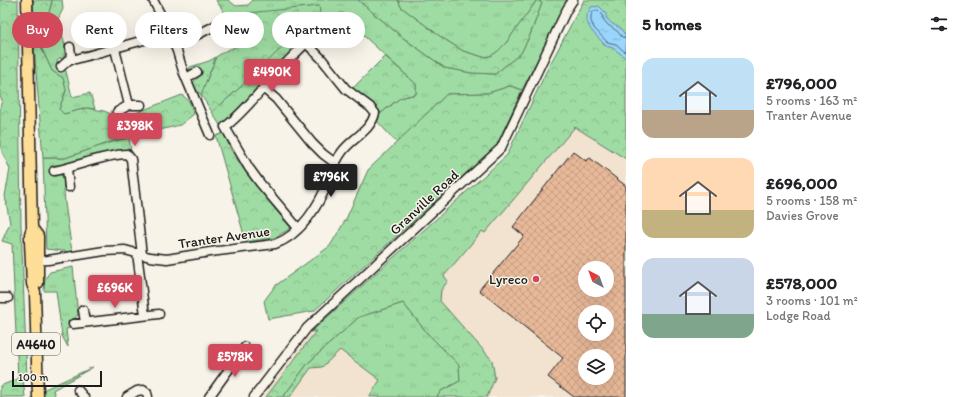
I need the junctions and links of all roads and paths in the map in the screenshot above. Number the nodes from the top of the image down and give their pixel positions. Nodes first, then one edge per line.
1 (27, 0) edge
2 (153, 0) edge
3 (573, 0) edge
4 (159, 12) edge
5 (135, 43) edge
6 (70, 46) dead end
7 (175, 48) edge
8 (301, 48) edge
9 (311, 48) edge
10 (115, 49) junction
11 (70, 59) junction
12 (61, 67) dead end
13 (197, 72) dead end
14 (186, 78) junction
15 (263, 88) junction
16 (129, 105) junction
17 (141, 105) dead end
18 (117, 112) dead end
19 (210, 135) dead end
20 (335, 163) junction
21 (67, 169) junction
22 (54, 171) dead end
23 (69, 187) dead end
24 (298, 228) junction
25 (140, 254) junction
26 (35, 261) junction
27 (83, 310) dead end
28 (160, 314) dead end
29 (145, 315) junction
30 (85, 322) junction
31 (73, 324) dead end
32 (246, 347) dead end
33 (78, 390) dead end
34 (38, 397) edge
35 (84, 397) edge
36 (127, 397) edge
37 (148, 397) edge
38 (209, 397) edge
39 (254, 397) edge

1 - 26 main road
2 - 4 street
3 - 39 street, Granville Road
5 - 10 street
6 - 11 street
7 - 14 street
8 - 15 street
9 - 20 street, Tranter Avenue
10 - 11 street
10 - 16 street
11 - 12 street
13 - 14 street
14 - 19 street
15 - 20 street
15 - 24 street
16 - 17 street
16 - 18 street
20 - 24 street, Tranter Avenue
21 - 22 street
21 - 23 street
21 - 25 street
24 - 25 street, Tranter Avenue
25 - 26 street, Tranter Avenue
25 - 29 street
26 - 34 main road, A4640
27 - 30 street
28 - 29 street
29 - 30 street
30 - 31 street
32 - 38 street
33 - 35 street
36 - 37 street

